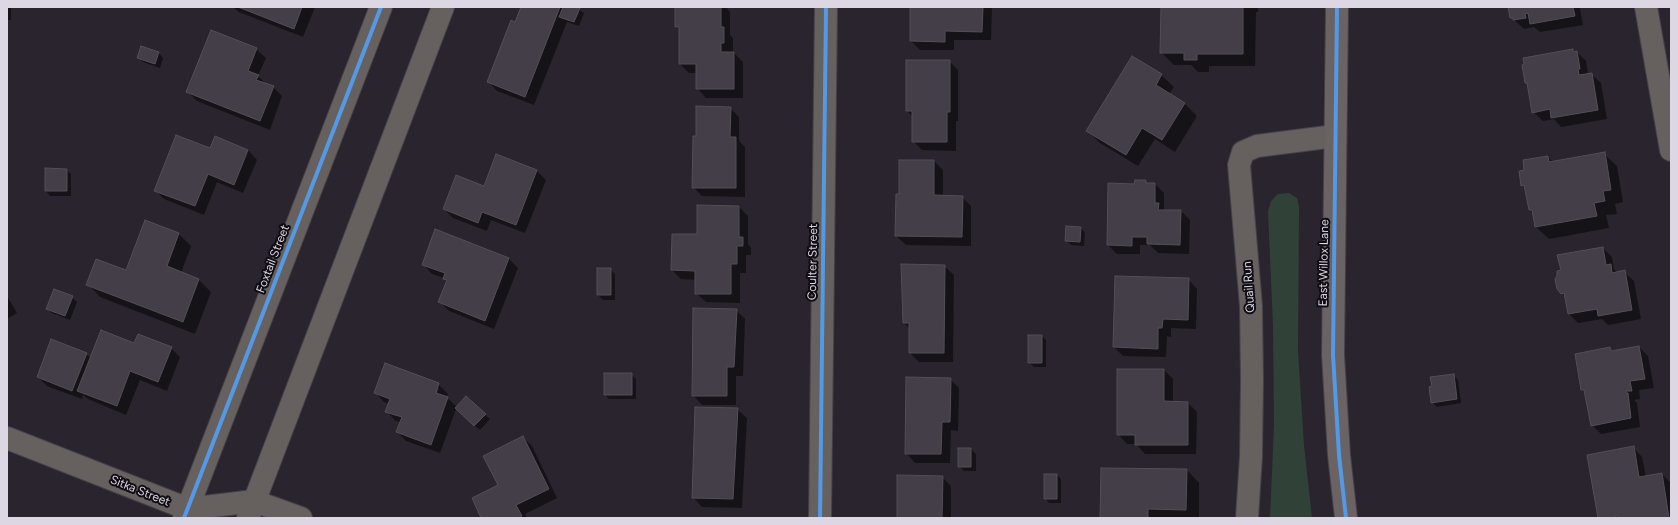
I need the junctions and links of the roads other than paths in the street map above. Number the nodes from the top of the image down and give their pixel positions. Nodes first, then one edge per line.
1 (381, 7) edge
2 (443, 7) edge
3 (826, 7) edge
4 (1336, 7) edge
5 (1646, 7) edge
6 (1335, 136) junction
7 (1671, 150) edge
8 (7, 438) edge
9 (251, 510) edge
10 (186, 514) edge
11 (301, 518) edge
12 (820, 518) edge
13 (1247, 518) edge
14 (1346, 518) edge

1 - 10 street, Foxtail Street
2 - 9 street
3 - 12 street, Coulter Street
4 - 6 main road, East Willox Lane
5 - 7 street
6 - 13 street, Quail Run
6 - 14 main road, East Willox Lane
8 - 10 street, Sitka Street
9 - 10 street, Sitka Street
9 - 11 street, Sitka Street

